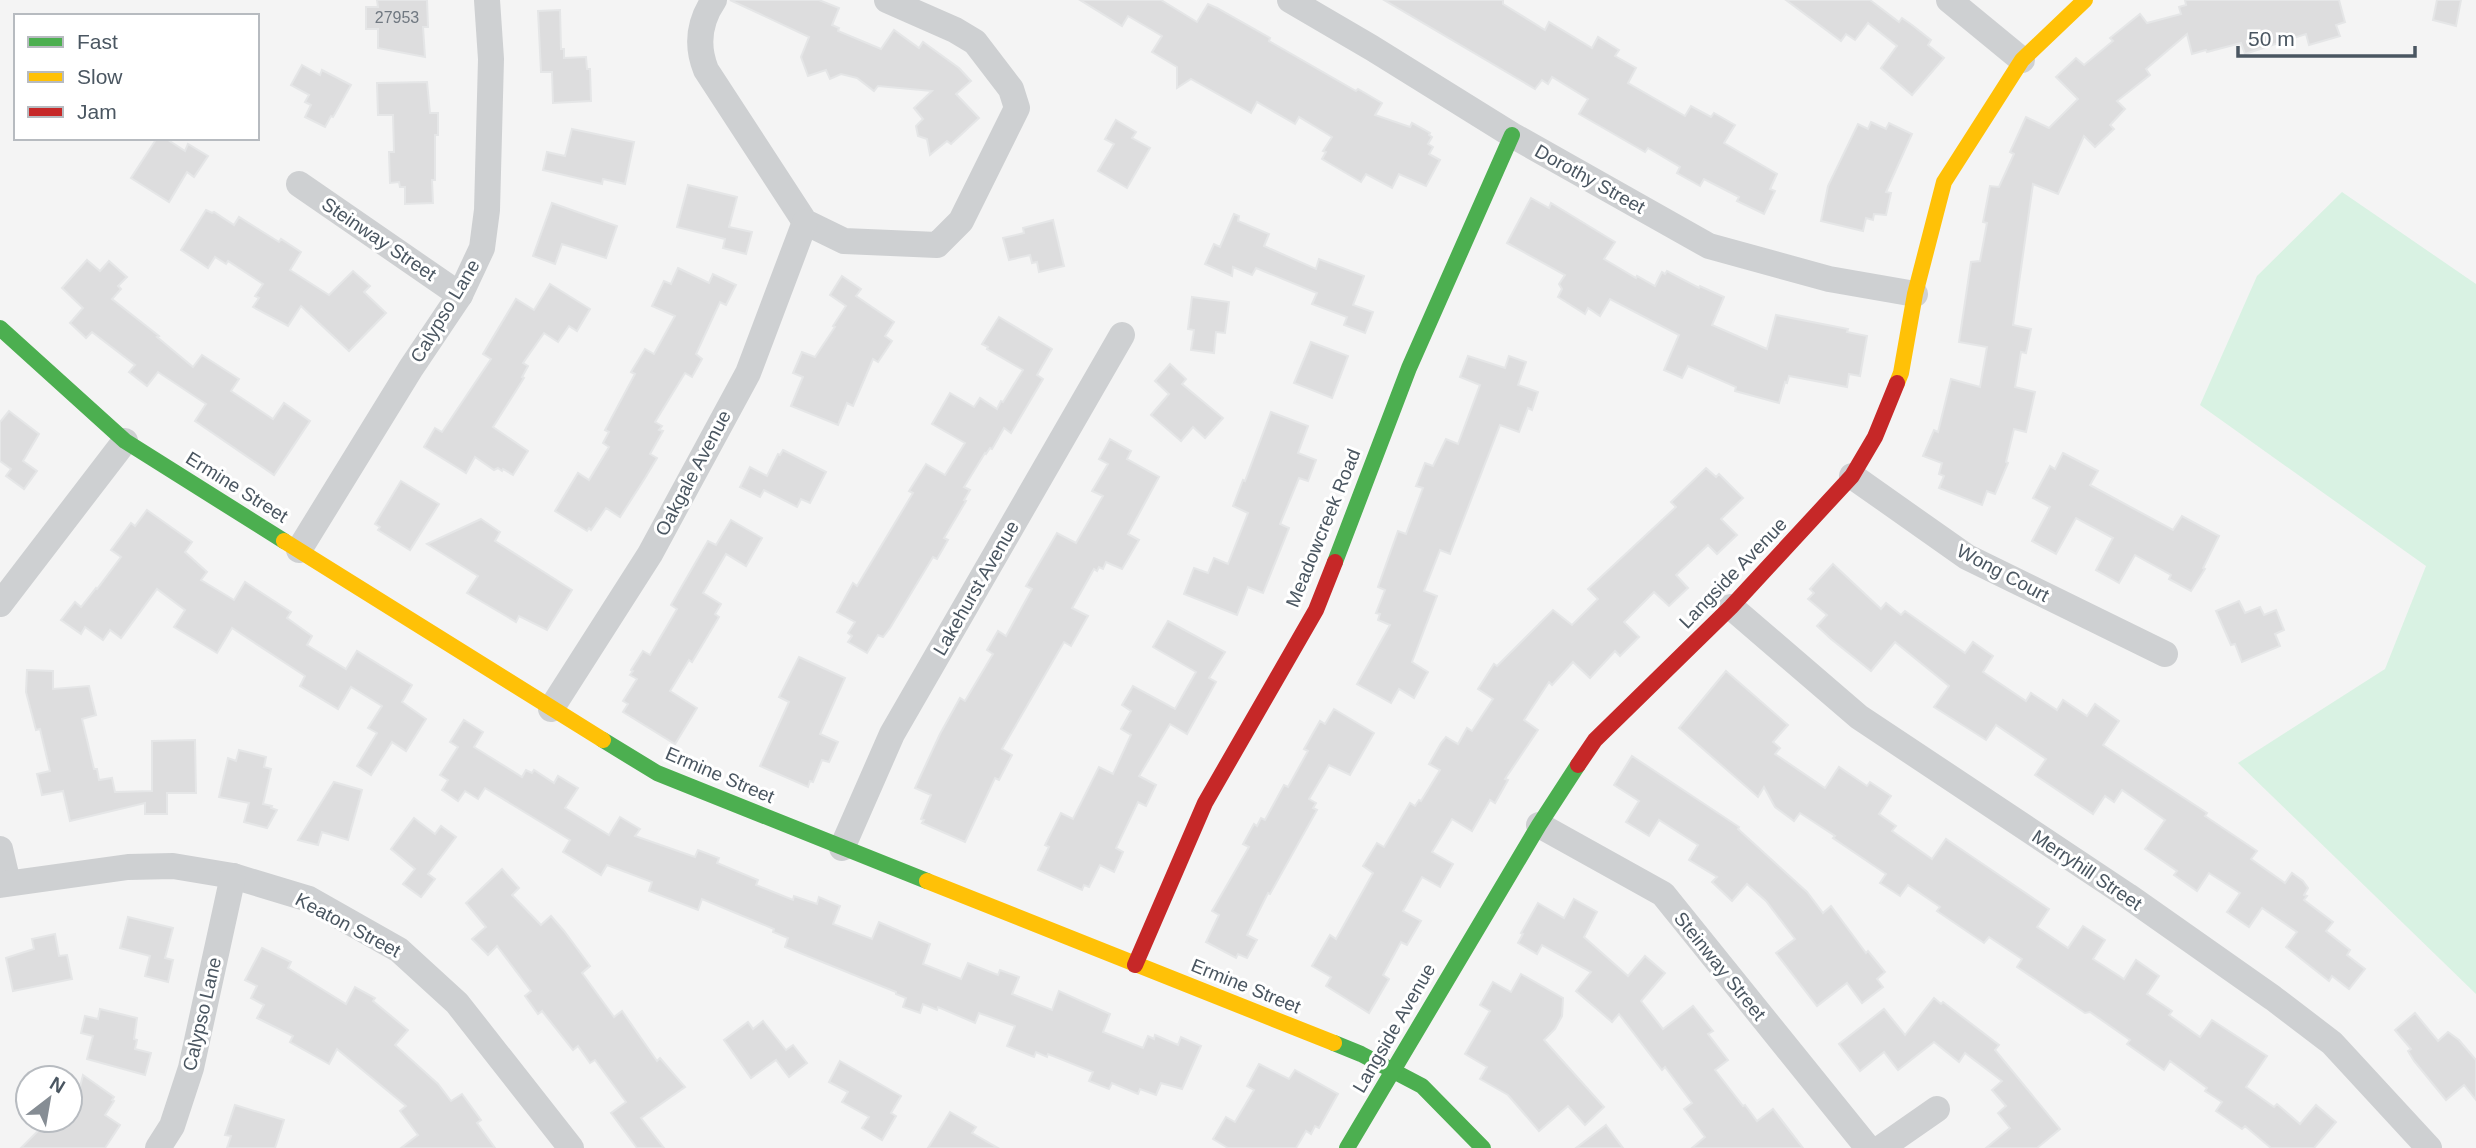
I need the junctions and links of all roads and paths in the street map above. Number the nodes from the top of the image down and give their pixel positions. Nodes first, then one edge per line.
1 (487, 0) edge
2 (714, 0) edge
3 (887, 0) edge
4 (1290, 0) edge
5 (1949, 0) edge
6 (2085, 0) edge
7 (2022, 60) junction
8 (1512, 135) junction
9 (299, 184) dead end
10 (805, 222) junction
11 (1915, 294) junction
12 (460, 295) junction
13 (0, 328) edge
14 (1122, 335) dead end
15 (125, 441) junction
16 (1852, 476) junction
17 (299, 551) junction
18 (0, 604) edge
19 (1731, 607) junction
20 (2165, 654) dead end
21 (551, 709) junction
22 (1539, 825) junction
23 (842, 848) junction
24 (0, 849) edge
25 (233, 876) junction
26 (4, 884) edge
27 (1135, 965) junction
28 (1394, 1070) junction
29 (1937, 1109) dead end
30 (158, 1148) edge
31 (571, 1148) edge
32 (1348, 1148) edge
33 (1483, 1148) edge
34 (1868, 1148) edge
35 (1881, 1148) edge
36 (2429, 1148) edge

1 - 12 street, Calypso Lane
2 - 10 street
3 - 10 street
4 - 8 street, Dorothy Street
5 - 7 street
6 - 7 street, Langside Avenue
7 - 11 street, Langside Avenue
8 - 11 street, Dorothy Street
8 - 27 street, Meadowcreek Road
9 - 12 street, Steinway Street
10 - 21 street, Oakgale Avenue
11 - 16 street, Langside Avenue
12 - 17 street, Calypso Lane
13 - 15 street, Ermine Street
14 - 23 street, Lakehurst Avenue
15 - 17 street, Ermine Street
15 - 18 street
16 - 19 street, Langside Avenue
16 - 20 street, Wong Court
17 - 21 street, Ermine Street
19 - 22 street, Langside Avenue
19 - 36 street, Merryhill Street
21 - 23 street, Ermine Street
22 - 28 street, Langside Avenue
22 - 34 street, Steinway Street
23 - 27 street, Ermine Street
24 - 26 street
25 - 26 street, Keaton Street
25 - 30 street, Calypso Lane
25 - 31 street, Keaton Street
27 - 28 street, Ermine Street
28 - 32 street, Langside Avenue
28 - 33 street, Ermine Street
29 - 35 street

